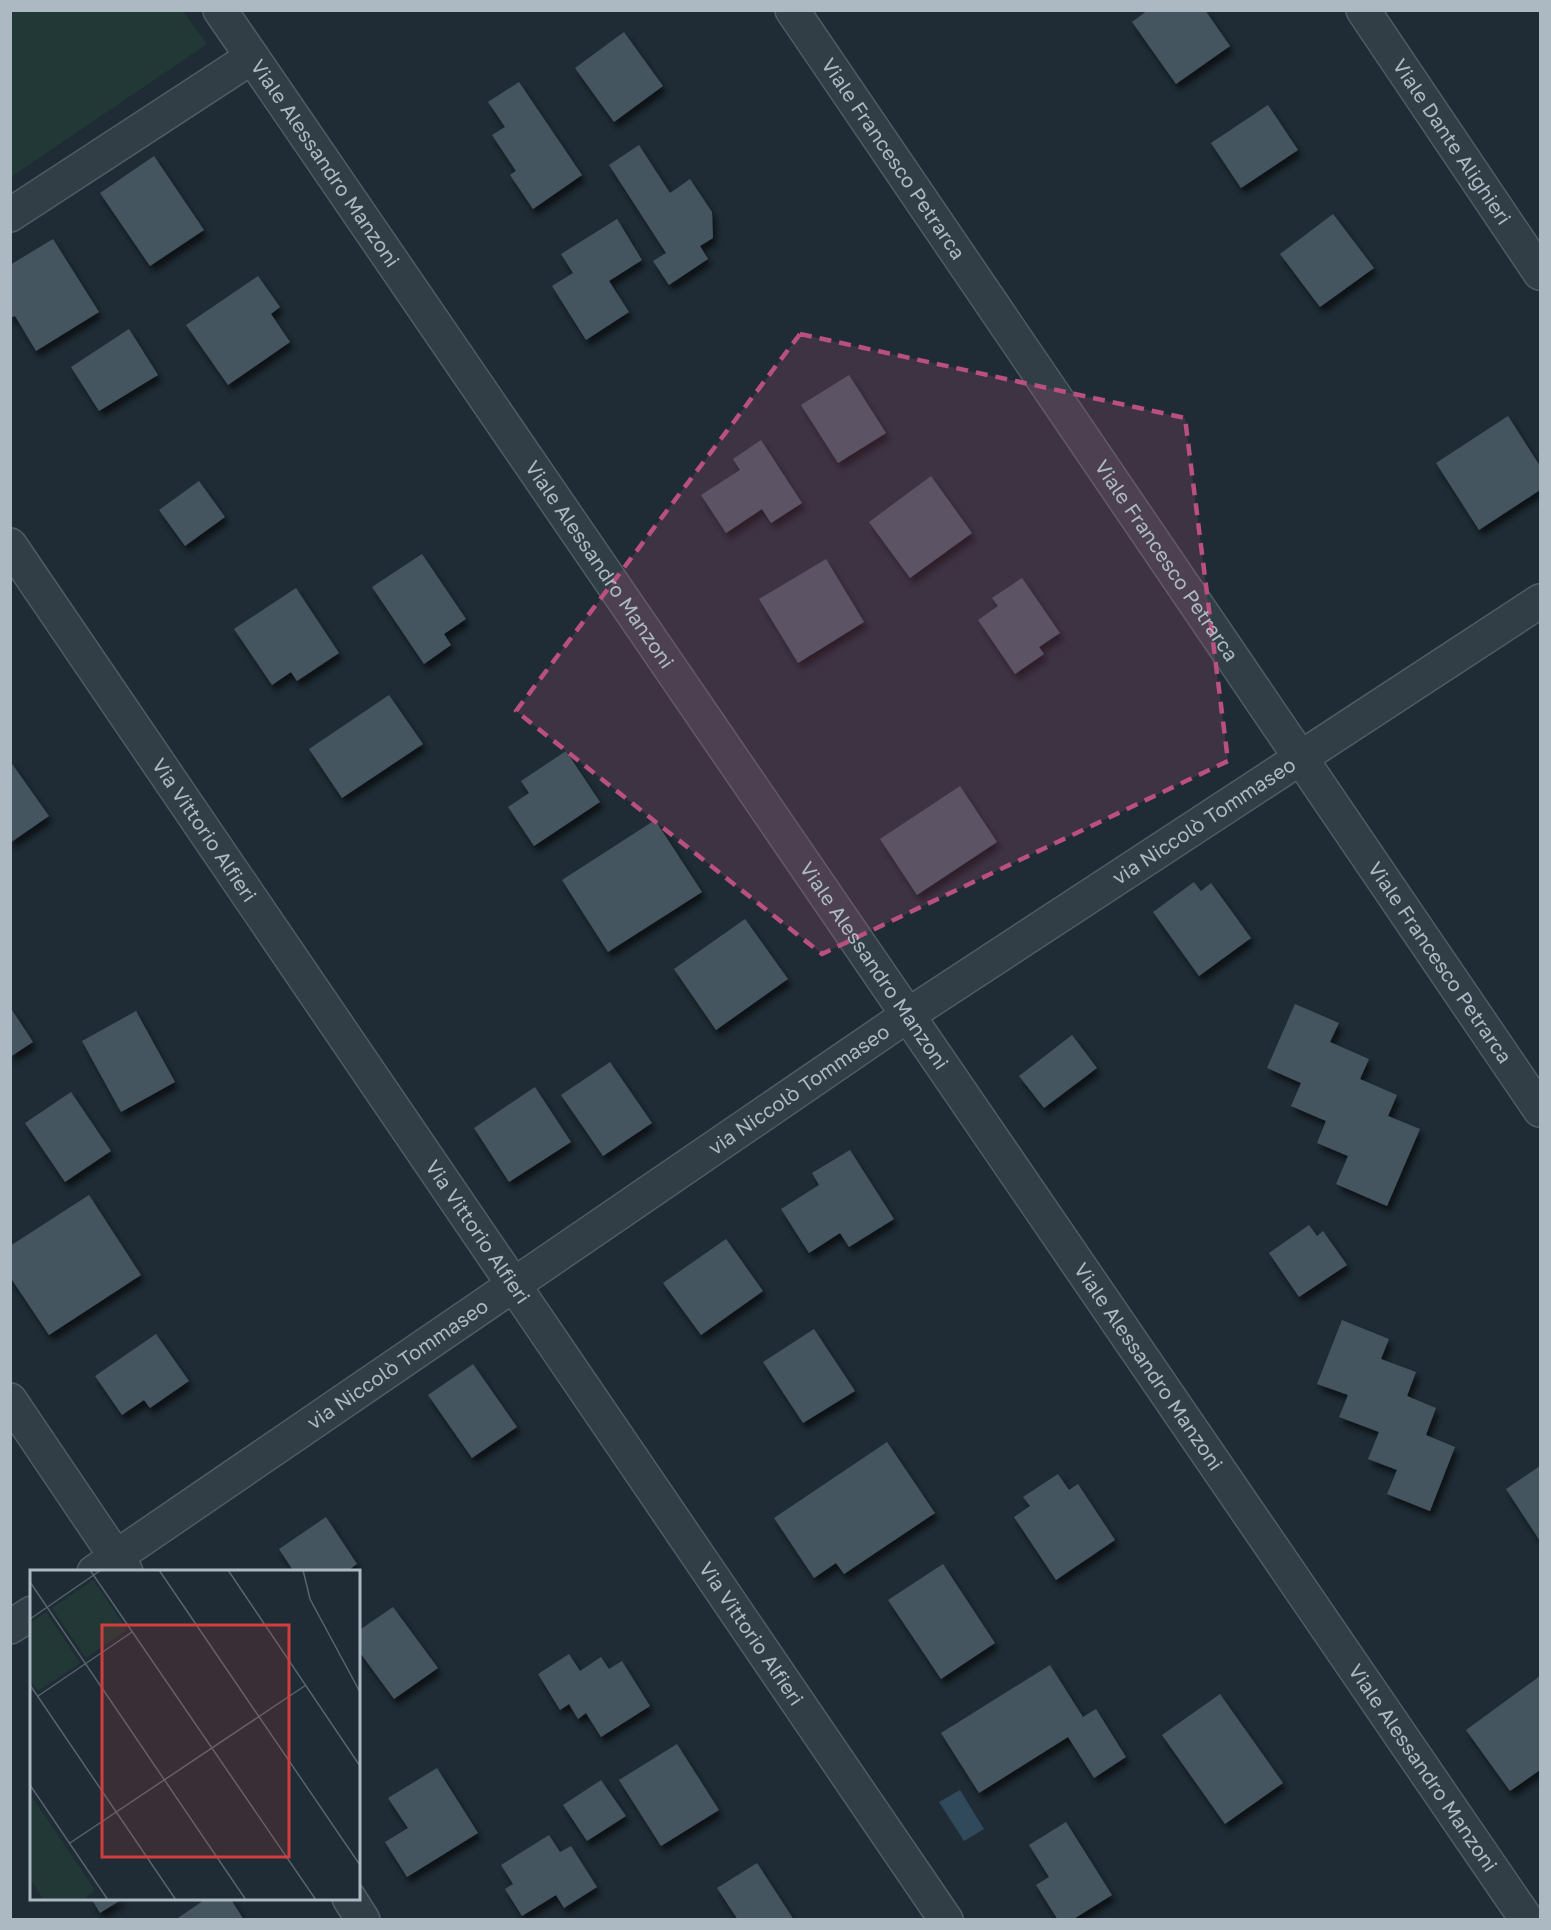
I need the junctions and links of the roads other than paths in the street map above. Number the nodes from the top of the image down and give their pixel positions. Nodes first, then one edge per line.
1 (220, 10) edge
2 (792, 10) edge
3 (1363, 10) edge
4 (252, 57) junction
5 (10, 215) edge
6 (1540, 273) edge
7 (10, 545) edge
8 (1540, 601) edge
9 (1300, 757) junction
10 (908, 1015) junction
11 (1540, 1110) edge
12 (514, 1285) junction
13 (10, 1400) edge
14 (112, 1567) edge
15 (30, 1614) edge
16 (10, 1628) edge
17 (350, 1900) edge
18 (363, 1920) edge
19 (946, 1920) edge
20 (1527, 1920) edge

1 - 4 street, Viale Alessandro Manzoni
2 - 9 street, Viale Francesco Petrarca
3 - 6 street, Viale Dante Alighieri
4 - 5 street
4 - 10 street, Viale Alessandro Manzoni
7 - 12 street, Via Vittorio Alfieri
8 - 9 street, via Niccolò Tommaseo
9 - 10 street, via Niccolò Tommaseo
9 - 11 street, Viale Francesco Petrarca
10 - 12 street, via Niccolò Tommaseo
10 - 20 street, Viale Alessandro Manzoni
12 - 14 street, via Niccolò Tommaseo
12 - 19 street, Via Vittorio Alfieri
13 - 14 street
15 - 16 street
17 - 18 street

